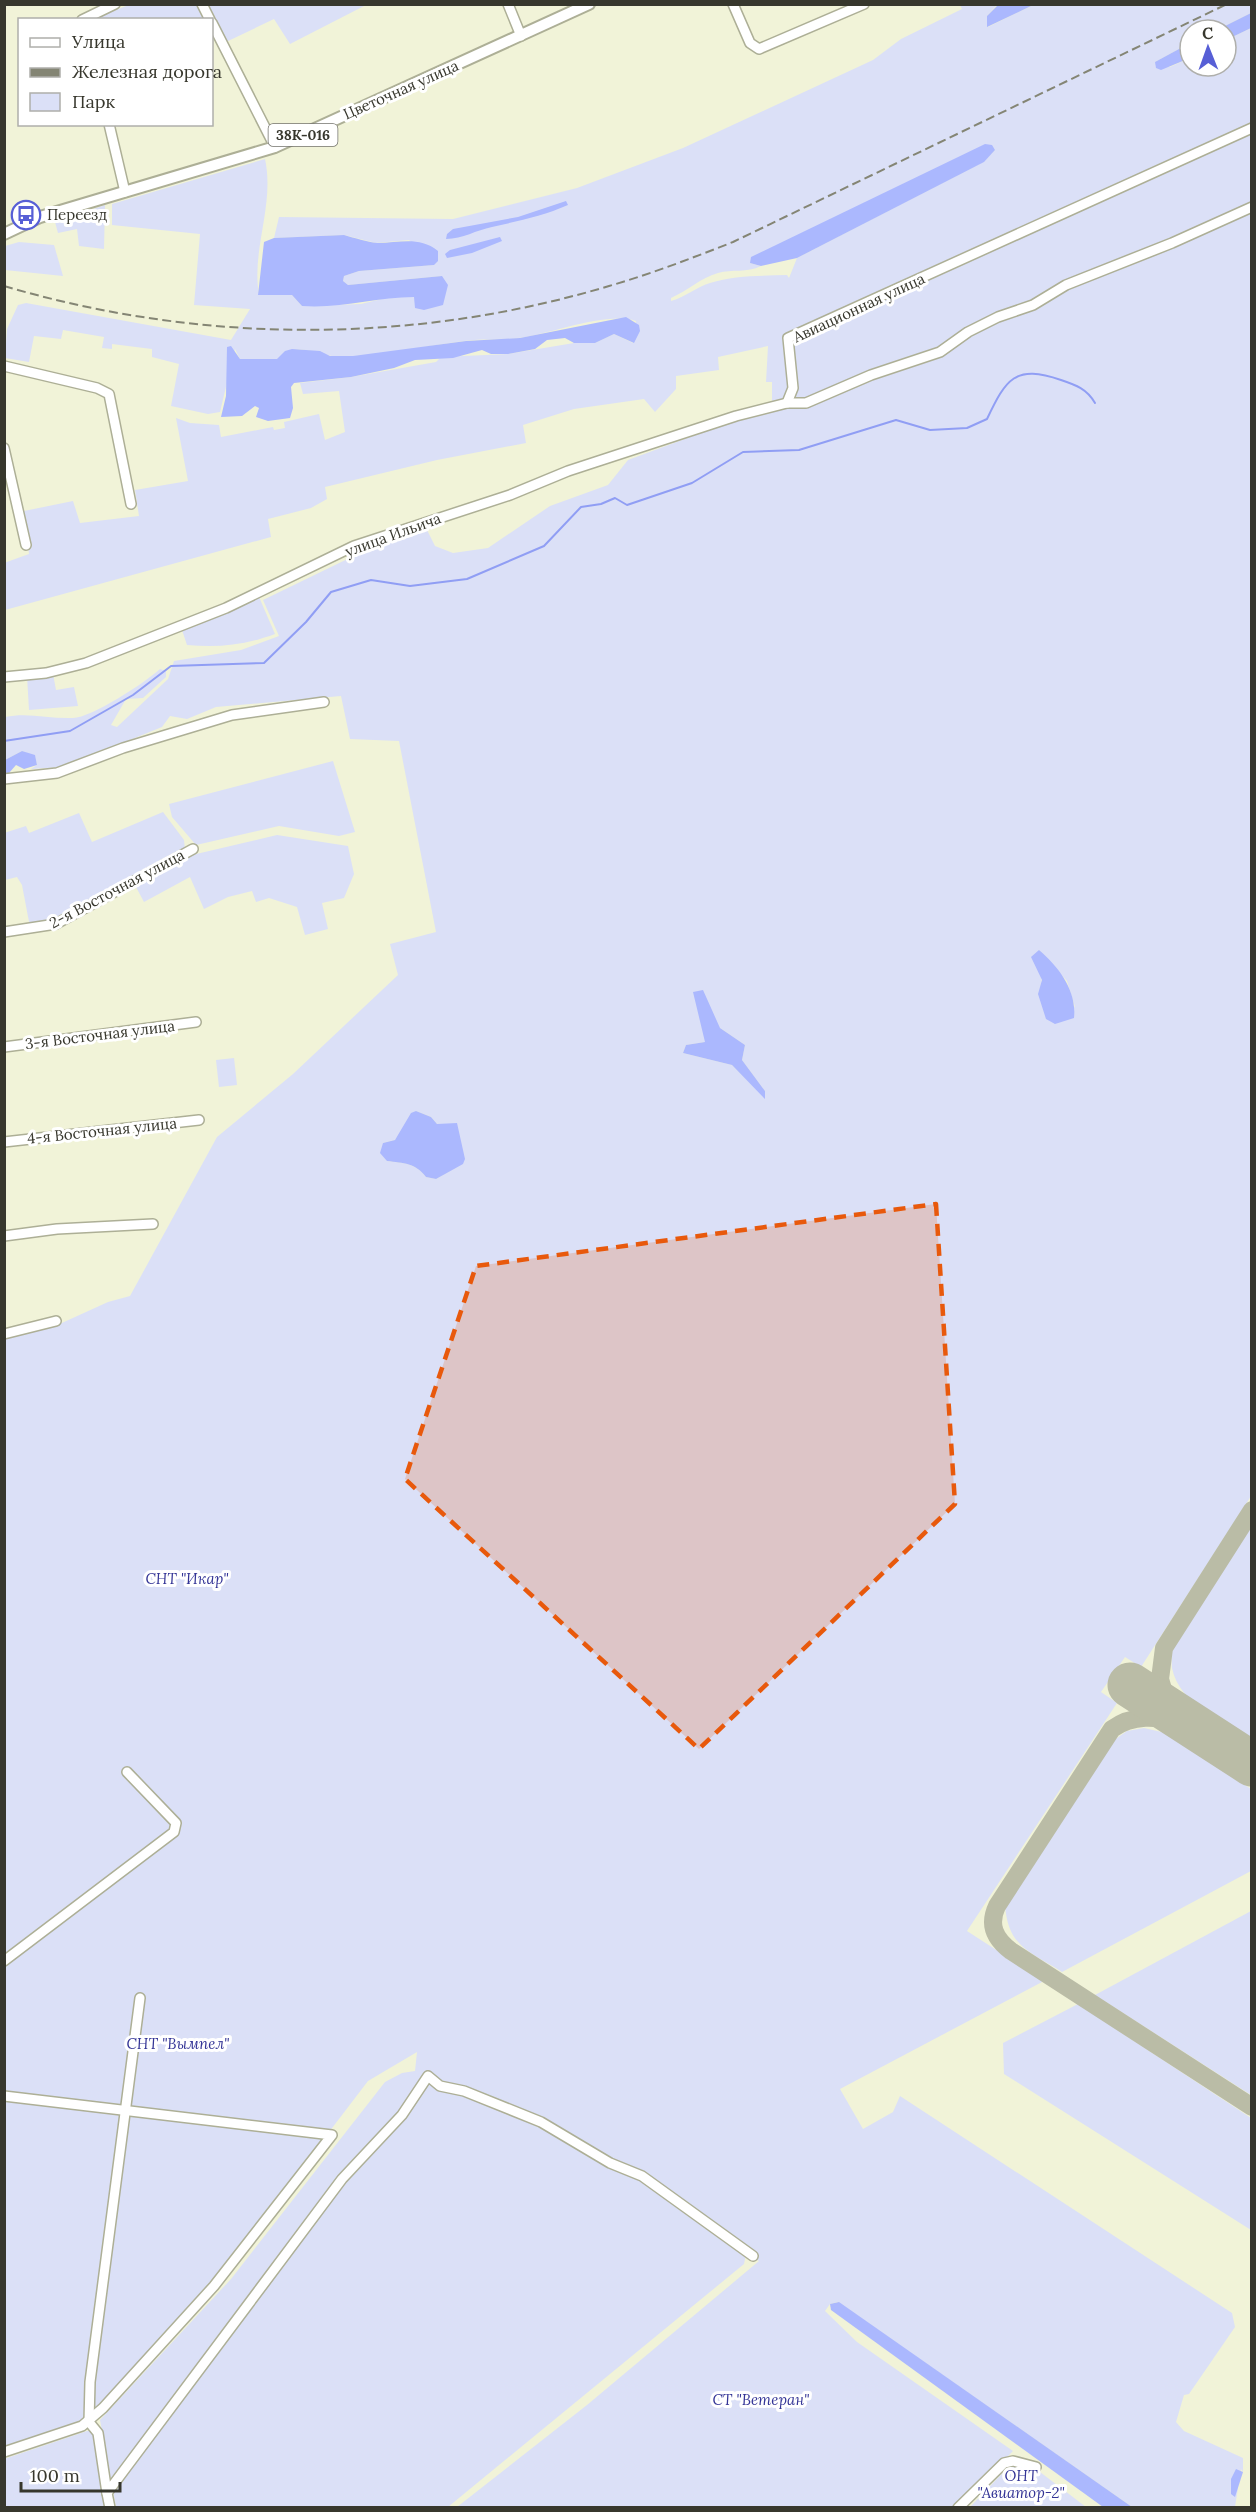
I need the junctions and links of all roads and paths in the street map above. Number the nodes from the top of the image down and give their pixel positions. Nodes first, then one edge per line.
1 (115, 4) edge
2 (202, 4) edge
3 (508, 4) edge
4 (590, 4) edge
5 (733, 4) edge
6 (864, 4) edge
7 (570, 9) edge
8 (86, 18) edge
9 (209, 18) edge
10 (213, 25) edge
11 (521, 36) junction
12 (109, 126) edge
13 (1251, 128) edge
14 (275, 147) junction
15 (124, 192) junction
16 (1251, 207) edge
17 (4, 234) edge
18 (4, 366) edge
19 (788, 403) junction
20 (4, 448) edge
21 (131, 504) dead end
22 (26, 545) dead end
23 (4, 677) edge
24 (324, 702) dead end
25 (4, 779) edge
26 (193, 849) dead end
27 (4, 932) edge
28 (196, 1022) dead end
29 (4, 1047) edge
30 (199, 1120) dead end
31 (4, 1142) edge
32 (153, 1224) dead end
33 (4, 1236) edge
34 (56, 1321) dead end
35 (4, 1334) edge
36 (127, 1772) dead end
37 (4, 1961) edge
38 (140, 1998) dead end
39 (4, 2096) edge
40 (126, 2110) junction
41 (753, 2256) dead end
42 (89, 2421) junction
43 (4, 2452) edge
44 (1036, 2467) dead end
45 (108, 2493) junction
46 (110, 2508) edge
47 (958, 2508) edge

1 - 8 street
2 - 9 street
3 - 11 street
4 - 7 main road, Цветочная улица / 38К-016
5 - 6 street
7 - 11 main road, Цветочная улица / 38К-016
10 - 14 street
11 - 14 main road, Цветочная улица / 38К-016
12 - 15 street
13 - 19 street, Авиационная улица
14 - 15 main road, Цветочная улица / 38К-016
15 - 17 main road, Цветочная улица / 38К-016
16 - 19 street
18 - 21 street
19 - 23 street, улица Ильича
20 - 22 street
24 - 25 street
26 - 27 street, 2-я Восточная улица
28 - 29 street, 3-я Восточная улица
30 - 31 street, 4-я Восточная улица
32 - 33 street
34 - 35 street
36 - 37 street
38 - 40 street
39 - 40 street
40 - 42 street
40 - 42 street
41 - 45 street
42 - 43 street
42 - 45 street
44 - 47 street
45 - 46 street

